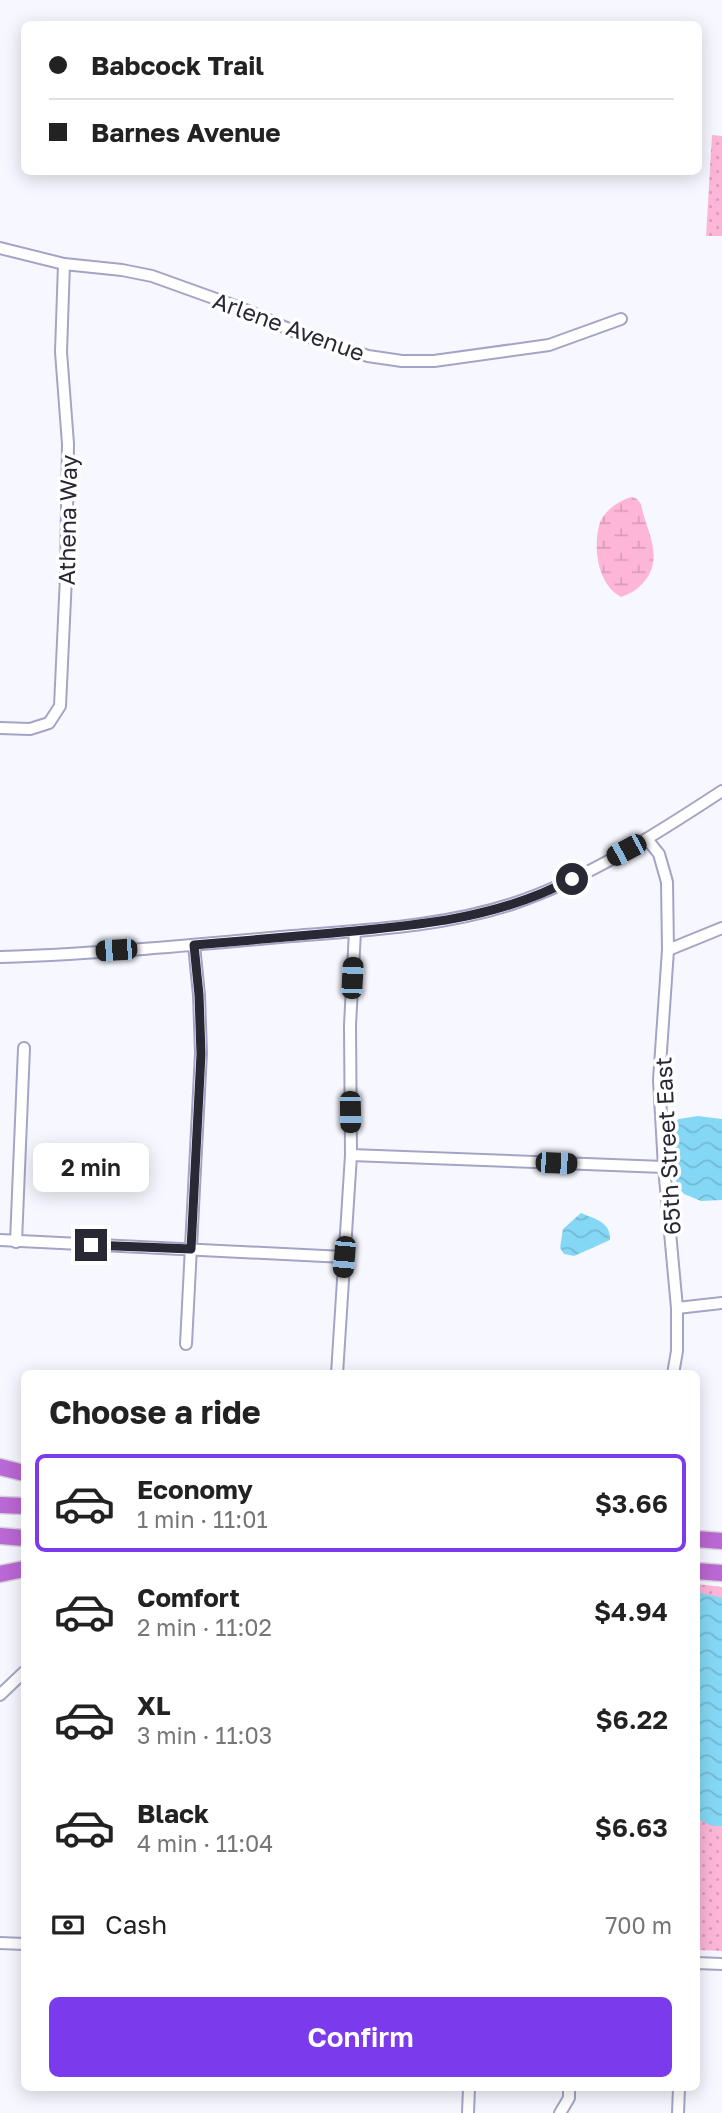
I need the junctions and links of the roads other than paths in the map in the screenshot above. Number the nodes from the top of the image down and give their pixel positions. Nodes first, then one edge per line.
1 (0, 248) edge
2 (64, 264) junction
3 (621, 319) dead end
4 (0, 728) edge
5 (722, 791) edge
6 (647, 839) junction
7 (722, 928) edge
8 (355, 931) junction
9 (194, 945) junction
10 (668, 950) junction
11 (0, 957) edge
12 (24, 1048) dead end
13 (351, 1155) junction
14 (664, 1167) junction
15 (0, 1240) edge
16 (16, 1242) junction
17 (191, 1249) junction
18 (344, 1257) junction
19 (722, 1303) edge
20 (677, 1308) junction
21 (186, 1344) dead end
22 (337, 1370) edge
23 (674, 1370) edge
24 (0, 1467) edge
25 (21, 1472) edge
26 (0, 1505) edge
27 (21, 1506) edge
28 (0, 1536) edge
29 (21, 1538) edge
30 (700, 1539) edge
31 (722, 1541) edge
32 (21, 1570) edge
33 (700, 1571) edge
34 (722, 1573) edge
35 (0, 1574) edge
36 (21, 1675) edge
37 (0, 1695) edge
38 (0, 1943) edge
39 (21, 1944) edge
40 (700, 1963) edge
41 (722, 1964) edge
42 (469, 2091) edge
43 (569, 2091) edge
44 (679, 2091) edge
45 (468, 2113) edge
46 (560, 2113) edge
47 (678, 2113) edge

1 - 2 street, Arlene Avenue
2 - 3 street, Arlene Avenue
2 - 4 street, Athena Way
5 - 6 street
6 - 8 street
6 - 10 street, 65th Street East
7 - 10 street
8 - 9 street
8 - 13 street
9 - 11 street
9 - 17 street
10 - 14 street, 65th Street East
12 - 16 street
13 - 14 street
13 - 18 street
14 - 20 street, 65th Street East
15 - 16 street
16 - 17 street
17 - 18 street
17 - 21 street
18 - 22 street
19 - 20 street
20 - 23 street, 65th Street East
24 - 25 highway
26 - 27 highway
28 - 29 highway
30 - 31 highway
32 - 35 highway
33 - 34 highway
36 - 37 street
38 - 39 street
40 - 41 street
42 - 45 street
43 - 46 street
44 - 47 street

